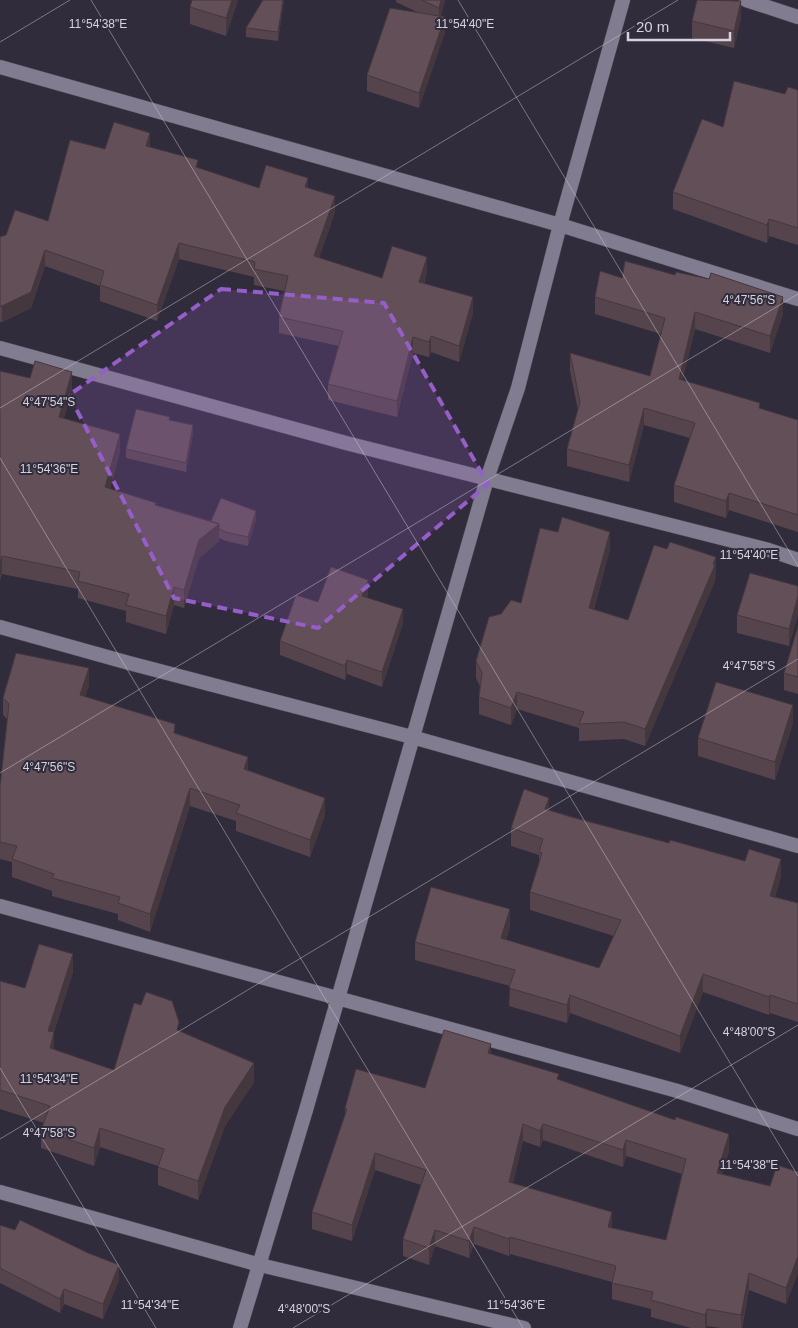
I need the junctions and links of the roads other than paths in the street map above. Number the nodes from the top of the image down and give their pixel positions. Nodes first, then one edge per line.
1 (623, 0) edge
2 (746, 0) edge
3 (798, 17) edge
4 (0, 66) edge
5 (560, 225) junction
6 (798, 299) edge
7 (0, 348) edge
8 (487, 479) junction
9 (798, 560) edge
10 (0, 626) edge
11 (412, 737) junction
12 (798, 846) edge
13 (0, 906) edge
14 (338, 998) junction
15 (798, 1129) edge
16 (0, 1192) edge
17 (260, 1265) junction
18 (240, 1328) edge
19 (524, 1328) edge

1 - 5 street
2 - 3 street
4 - 5 street
5 - 6 street
5 - 8 street
7 - 8 street
8 - 9 street
8 - 11 street
10 - 11 street
11 - 12 street
11 - 14 street
13 - 14 street
14 - 15 street
14 - 17 street
16 - 17 street
17 - 18 street
17 - 19 street

